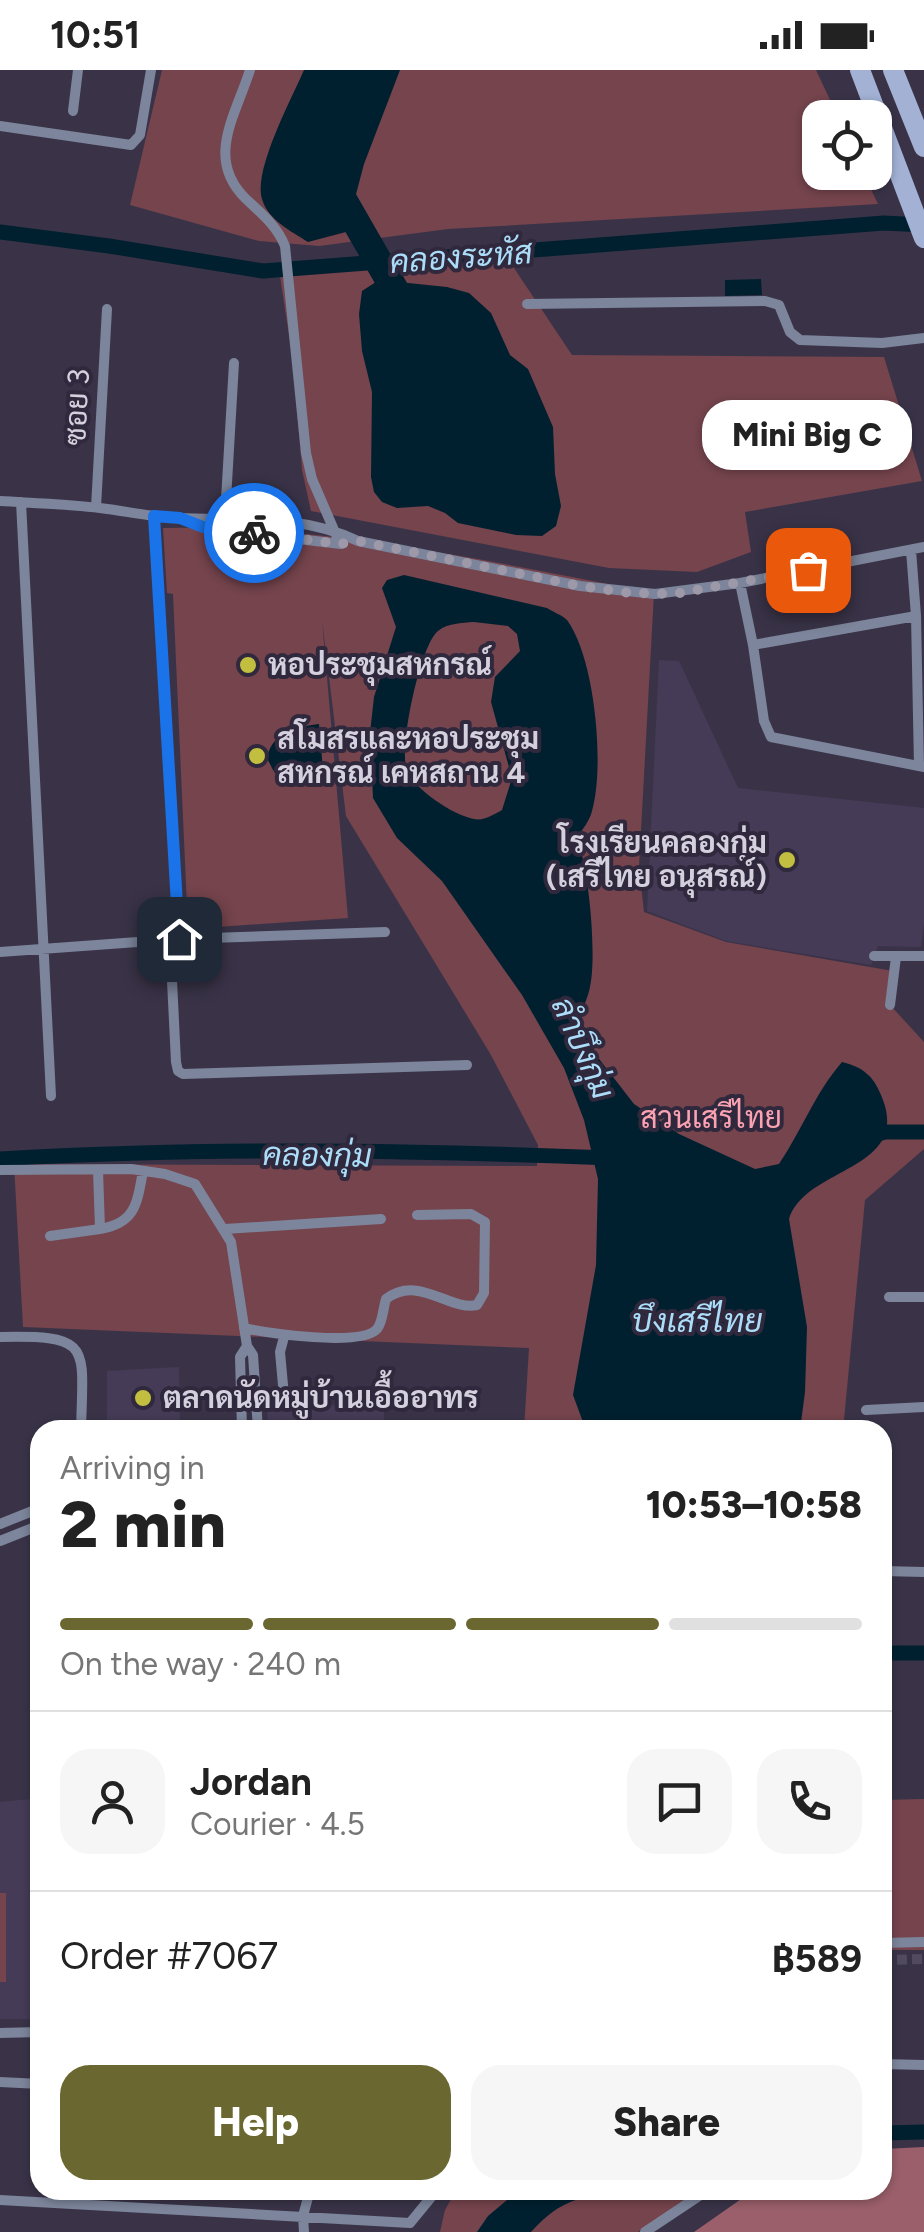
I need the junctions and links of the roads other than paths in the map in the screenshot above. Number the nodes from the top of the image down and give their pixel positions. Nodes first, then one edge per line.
1 (78, 70) edge
2 (151, 70) edge
3 (250, 70) edge
4 (860, 70) edge
5 (893, 70) edge
6 (73, 111) dead end
7 (919, 121) edge
8 (0, 126) edge
9 (924, 147) edge
10 (924, 238) edge
11 (527, 304) dead end
12 (107, 309) dead end
13 (924, 338) edge
14 (234, 363) dead end
15 (0, 501) edge
16 (21, 502) junction
17 (96, 508) junction
18 (154, 516) junction
19 (225, 516) junction
20 (180, 518) junction
21 (336, 531) junction
22 (358, 541) junction
23 (340, 544) junction
24 (924, 547) edge
25 (911, 550) junction
26 (740, 582) junction
27 (916, 616) junction
28 (753, 645) junction
29 (922, 767) edge
30 (385, 932) dead end
31 (174, 940) junction
32 (42, 950) junction
33 (0, 952) edge
34 (874, 956) dead end
35 (924, 956) edge
36 (896, 957) junction
37 (890, 1005) dead end
38 (466, 1065) dead end
39 (51, 1096) dead end
40 (0, 1170) edge
41 (98, 1170) junction
42 (143, 1171) junction
43 (417, 1215) dead end
44 (381, 1218) dead end
45 (225, 1229) junction
46 (100, 1230) junction
47 (50, 1236) dead end
48 (889, 1297) dead end
49 (924, 1297) edge
50 (244, 1328) junction
51 (0, 1337) edge
52 (284, 1337) junction
53 (247, 1346) junction
54 (284, 1396) dead end
55 (924, 1408) edge
56 (866, 1410) dead end
57 (242, 1416) junction
58 (258, 1416) junction
59 (80, 1420) edge
60 (242, 1420) edge
61 (258, 1420) edge
62 (30, 1512) edge
63 (0, 1524) edge
64 (30, 1530) edge
65 (0, 1541) edge
66 (892, 1572) edge
67 (924, 1572) edge
68 (924, 1942) edge
69 (892, 1943) edge
70 (30, 2032) edge
71 (0, 2033) edge
72 (892, 2064) edge
73 (924, 2065) edge
74 (0, 2082) edge
75 (30, 2084) edge
76 (0, 2200) edge
77 (308, 2200) edge
78 (431, 2200) edge
79 (693, 2200) edge
80 (304, 2216) junction
81 (414, 2227) edge
82 (304, 2232) edge
83 (644, 2232) edge

1 - 6 street
2 - 8 street
3 - 21 street
4 - 10 main road
5 - 7 main road
7 - 9 main road
11 - 13 street
12 - 17 street, ซอย 3
14 - 19 street
15 - 16 street
16 - 17 street
16 - 32 street
17 - 18 street
18 - 20 street
18 - 31 street
19 - 20 street
19 - 21 street
20 - 23 street
21 - 22 street
21 - 23 street
22 - 23 street
22 - 26 street
24 - 25 street
25 - 26 street
25 - 27 street
26 - 28 street
27 - 28 street
27 - 29 street
28 - 29 street
30 - 31 street
31 - 32 street
31 - 38 street
32 - 33 street
32 - 39 street
34 - 36 street
35 - 36 street
36 - 37 street
40 - 41 street
41 - 42 street
41 - 46 street
42 - 45 street
42 - 46 street
43 - 52 street
44 - 45 street
45 - 50 street
46 - 47 street
48 - 49 street
50 - 52 street
50 - 53 street
51 - 59 street
52 - 54 street
53 - 57 street
53 - 58 street
55 - 56 street
57 - 58 street
57 - 60 street
58 - 61 street
62 - 63 street
64 - 65 street
66 - 67 street
68 - 69 street
70 - 71 street
72 - 73 street
74 - 75 street
76 - 80 street
77 - 80 street
78 - 81 street
79 - 83 street
80 - 81 street
80 - 82 street

